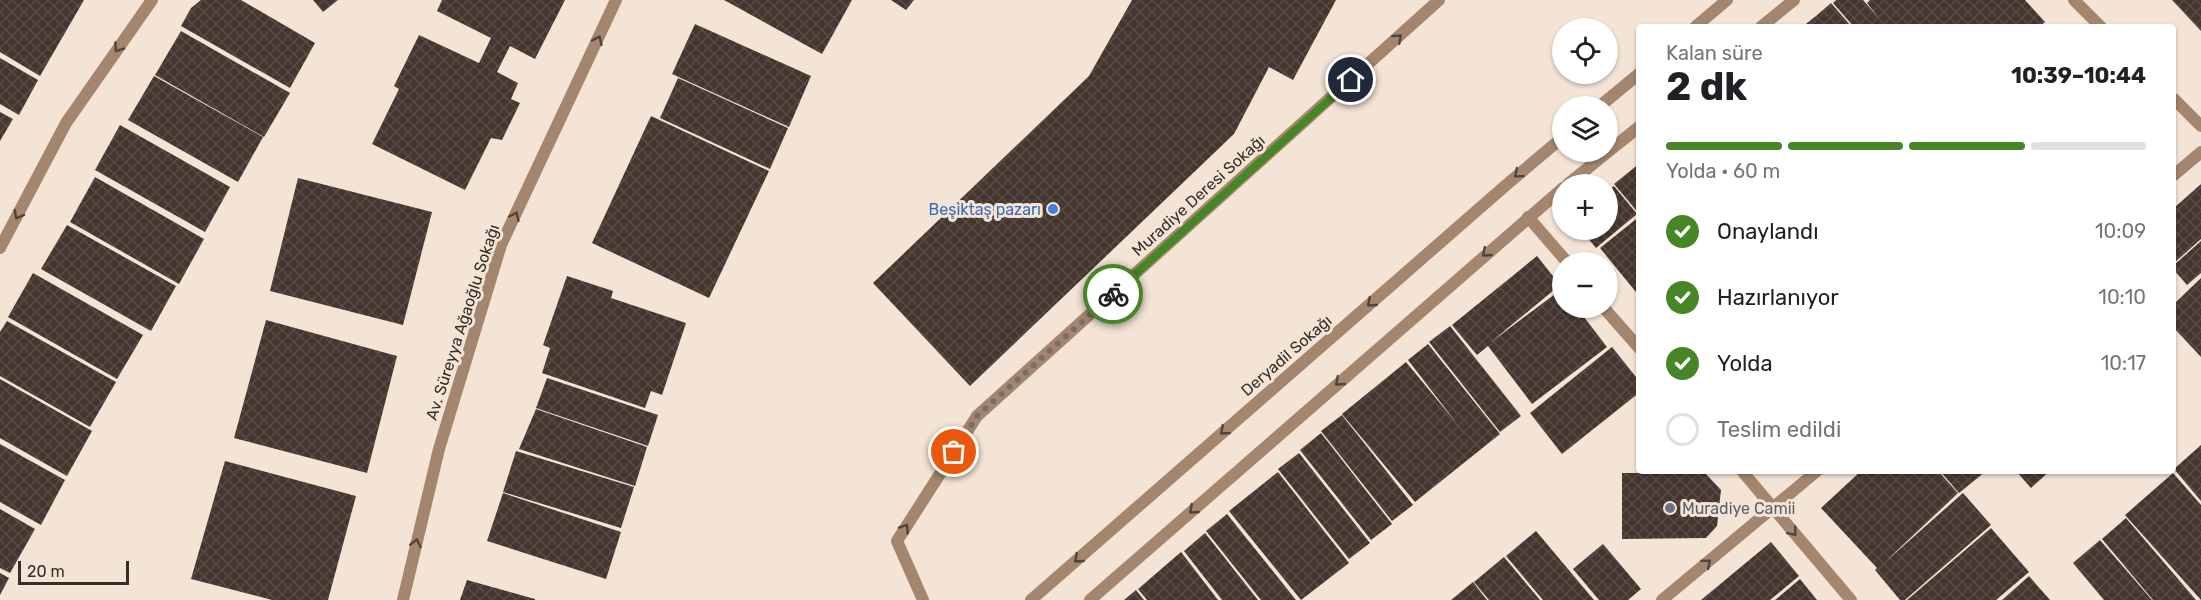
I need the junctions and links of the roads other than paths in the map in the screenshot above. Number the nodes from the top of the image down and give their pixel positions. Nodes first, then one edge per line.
1 (152, 0) edge
2 (616, 0) edge
3 (1439, 0) edge
4 (1727, 0) edge
5 (1794, 0) edge
6 (2074, 0) edge
7 (1699, 24) edge
8 (1765, 24) edge
9 (2098, 24) edge
10 (1636, 76) edge
11 (1612, 96) edge
12 (2176, 101) edge
13 (2201, 126) edge
14 (1636, 129) edge
15 (1552, 146) edge
16 (2201, 152) edge
17 (2176, 173) edge
18 (1580, 174) edge
19 (1552, 197) edge
20 (1528, 217) junction
21 (0, 248) edge
22 (1558, 252) edge
23 (1613, 318) edge
24 (1636, 344) edge
25 (1745, 474) edge
26 (1813, 474) edge
27 (1773, 508) junction
28 (403, 600) edge
29 (923, 600) edge
30 (1031, 600) edge
31 (1090, 600) edge
32 (1662, 600) edge
33 (1851, 600) edge

1 -> 21 street
28 -> 2 street, Av. Süreyya Ağaoğlu Sokağı
29 -> 3 street, Muradiye Deresi Sokağı
4 - 7 street
5 - 8 street
6 - 9 street
10 - 11 street
12 - 13 street
14 - 18 street
15 -> 30 street, Deryadil Sokağı
16 - 17 street
19 - 20 street
20 - 22 street
20 -> 31 street
23 - 24 street
25 - 27 street
26 - 27 street
32 -> 27 street
27 -> 33 street

